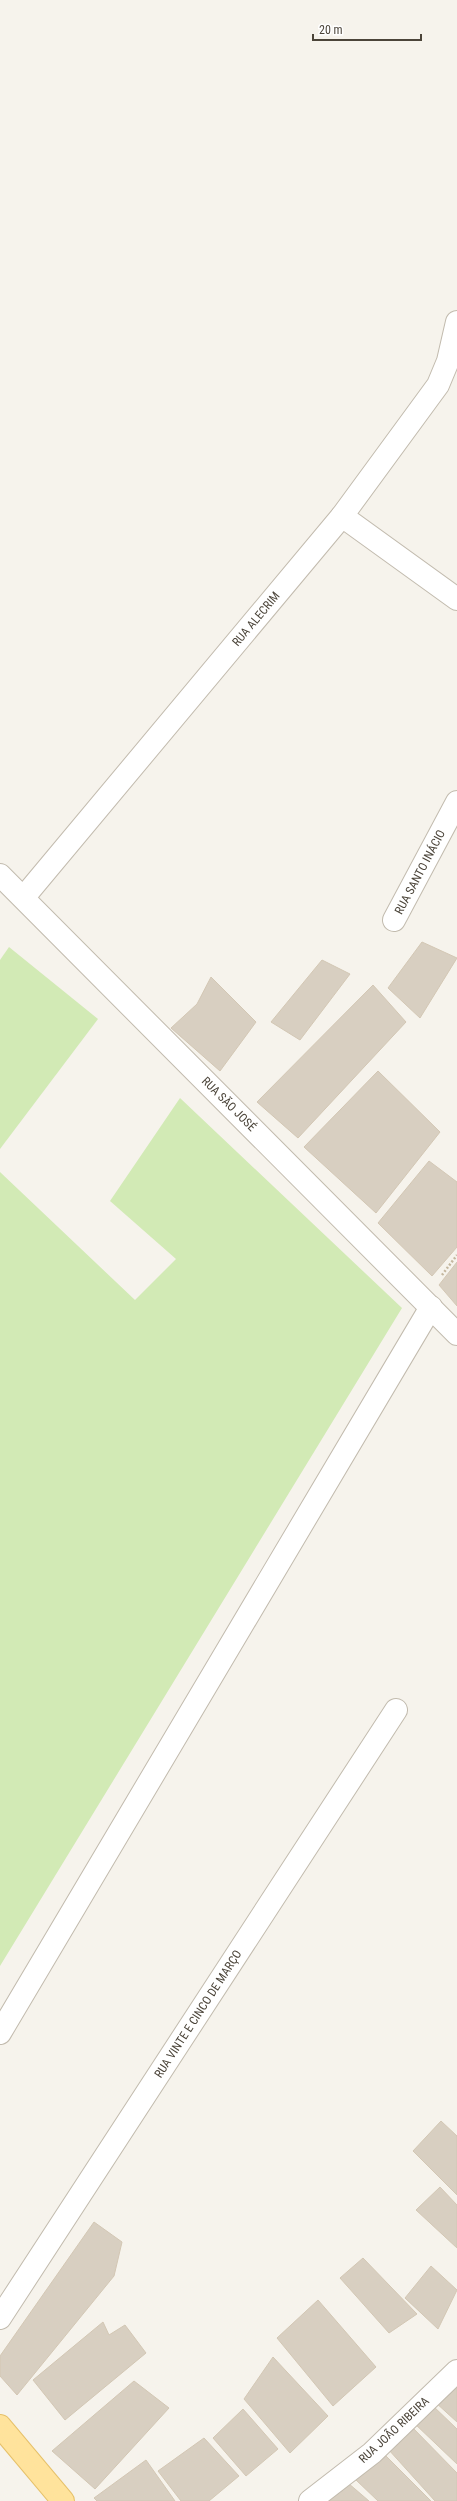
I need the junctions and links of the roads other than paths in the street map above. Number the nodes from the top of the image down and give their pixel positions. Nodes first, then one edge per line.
1 (457, 322) edge
2 (342, 516) junction
3 (457, 599) edge
4 (457, 802) edge
5 (0, 875) edge
6 (24, 897) junction
7 (394, 920) dead end
8 (431, 1307) junction
9 (457, 1334) edge
10 (396, 1710) dead end
11 (0, 2034) edge
12 (0, 2318) edge
13 (457, 2371) edge
14 (0, 2426) edge
15 (63, 2501) edge
16 (310, 2501) edge

1 - 2 street, RUA ALECRIM
2 - 3 street
2 - 6 street, RUA ALECRIM
4 - 7 street, RUA SANTO INÁCIO
5 - 6 street, RUA SÃO JOSÉ
6 - 8 street, RUA SÃO JOSÉ
8 - 9 street, RUA SÃO JOSÉ
8 - 11 street
10 - 12 street, RUA VINTE E CINCO DE MARÇO
13 - 16 street, RUA JOÃO RIBEIRA
14 - 15 main road

